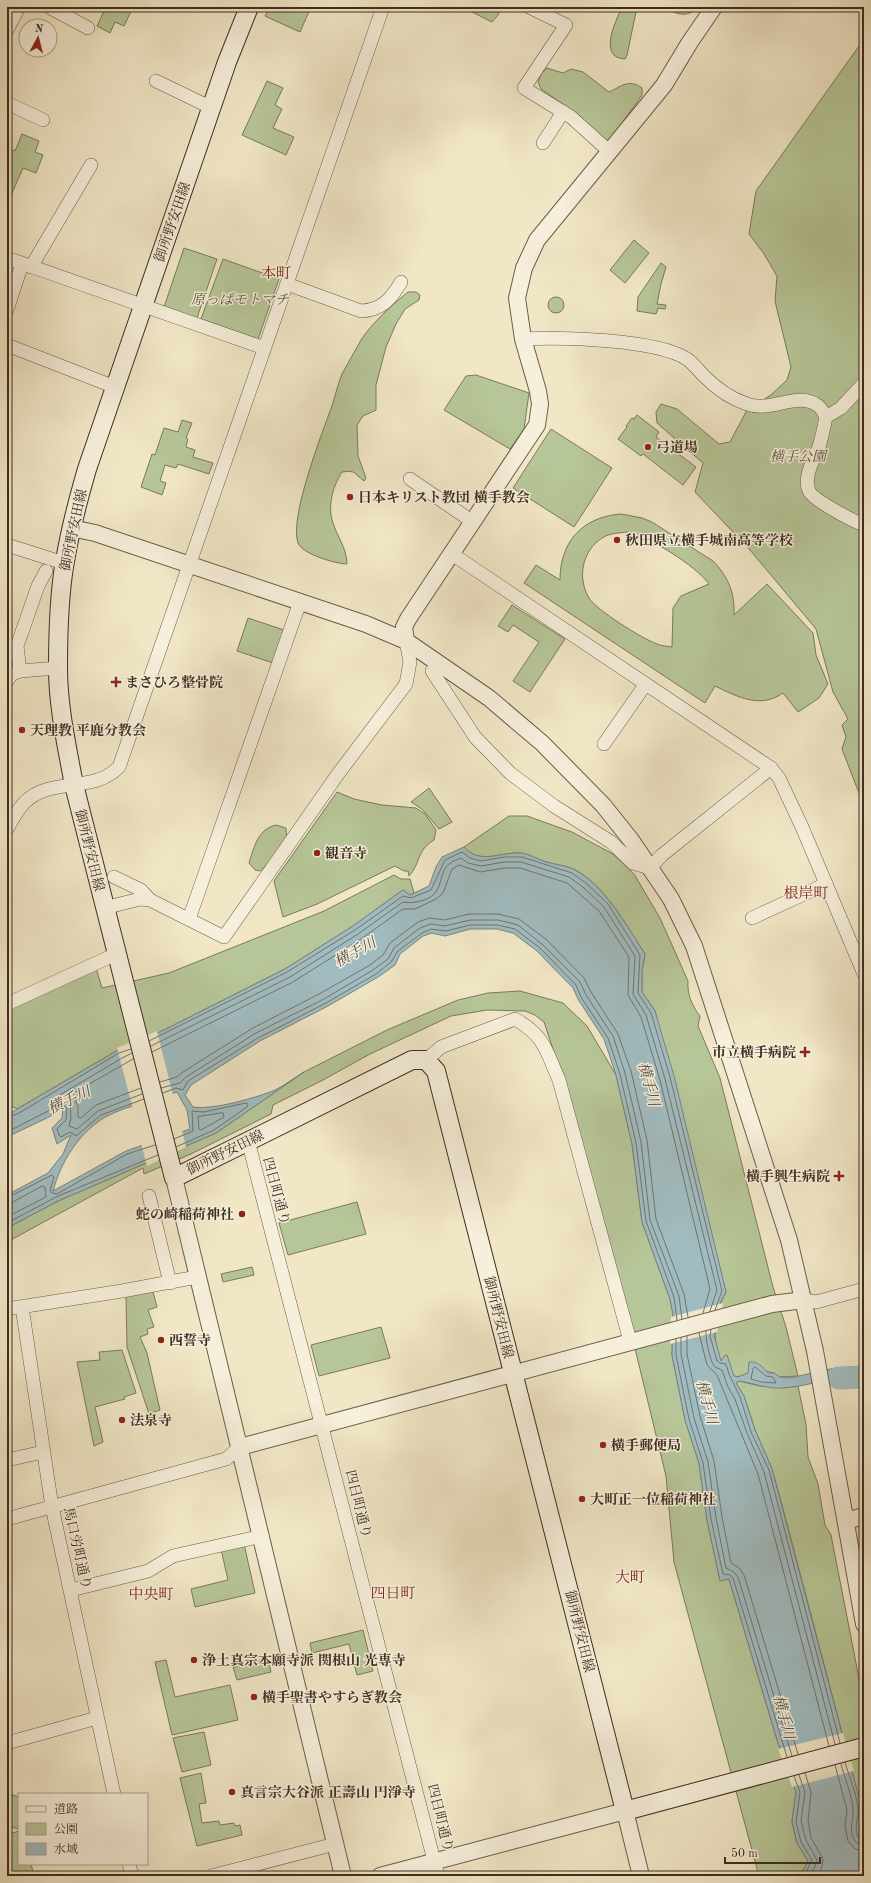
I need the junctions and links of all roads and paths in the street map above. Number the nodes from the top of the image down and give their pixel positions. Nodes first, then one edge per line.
1 (19, 7) edge
2 (50, 7) edge
3 (248, 7) edge
4 (383, 7) edge
5 (529, 7) edge
6 (714, 7) edge
7 (88, 28) dead end
8 (7, 30) edge
9 (156, 81) dead end
10 (7, 103) edge
11 (212, 108) junction
12 (563, 112) junction
13 (43, 120) dead end
14 (543, 143) dead end
15 (610, 152) junction
16 (91, 165) dead end
17 (7, 258) edge
18 (26, 265) junction
19 (401, 282) dead end
20 (287, 284) junction
21 (143, 306) junction
22 (7, 310) edge
23 (522, 339) junction
24 (7, 345) edge
25 (264, 348) junction
26 (864, 383) edge
27 (115, 386) junction
28 (826, 417) junction
29 (410, 479) dead end
30 (473, 522) junction
31 (864, 525) edge
32 (71, 528) junction
33 (7, 545) edge
34 (452, 554) junction
35 (64, 563) junction
36 (189, 565) junction
37 (46, 571) dead end
38 (300, 602) junction
39 (406, 641) junction
40 (58, 668) junction
41 (20, 671) junction
42 (432, 671) dead end
43 (7, 681) edge
44 (645, 685) junction
45 (604, 744) dead end
46 (771, 768) junction
47 (74, 785) junction
48 (7, 829) edge
49 (650, 868) junction
50 (114, 877) dead end
51 (826, 884) junction
52 (150, 900) junction
53 (104, 908) junction
54 (752, 918) dead end
55 (189, 919) junction
56 (116, 954) junction
57 (864, 974) edge
58 (7, 1004) edge
59 (426, 1060) junction
60 (248, 1141) junction
61 (174, 1178) junction
62 (149, 1196) dead end
63 (197, 1277) junction
64 (170, 1283) junction
65 (864, 1289) edge
66 (804, 1300) junction
67 (22, 1307) junction
68 (7, 1309) edge
69 (630, 1341) junction
70 (514, 1373) junction
71 (322, 1425) junction
72 (240, 1448) junction
73 (43, 1452) junction
74 (7, 1460) edge
75 (52, 1508) junction
76 (864, 1516) edge
77 (7, 1519) edge
78 (846, 1521) junction
79 (262, 1536) junction
80 (71, 1590) junction
81 (864, 1624) edge
82 (97, 1718) junction
83 (7, 1743) edge
84 (864, 1747) edge
85 (114, 1793) edge
86 (625, 1810) junction
87 (335, 1844) junction
88 (129, 1865) edge
89 (437, 1869) edge
90 (132, 1876) edge
91 (211, 1876) edge
92 (343, 1876) edge
93 (380, 1876) edge
94 (641, 1876) edge

1 - 8 street
2 - 7 street
3 - 11 main road, 御所野安田線
4 - 20 street
5 - 12 street
6 - 15 street
9 - 11 street
10 - 13 street
11 - 21 main road, 御所野安田線
12 - 14 street
12 - 15 street
15 - 23 street
16 - 18 street
17 - 18 street
18 - 21 street
18 - 22 street
19 - 20 street
20 - 25 street
21 - 25 street
21 - 27 main road, 御所野安田線
23 - 28 street
23 - 30 street
24 - 27 street
25 - 36 street
26 - 28 street
27 - 32 main road, 御所野安田線
28 - 31 street
29 - 30 street
30 - 34 street
32 - 35 main road, 御所野安田線
32 - 36 street
33 - 35 street
34 - 39 street
34 - 44 street
35 - 40 main road, 御所野安田線
36 - 38 street
36 - 47 street
37 - 41 street
38 - 39 street
38 - 55 street
39 - 49 street
39 - 55 street
40 - 41 street
40 - 47 main road, 御所野安田線
41 - 43 street
42 - 49 street
44 - 45 street
44 - 46 street
46 - 49 street
46 - 51 street
47 - 48 street
47 - 53 main road, 御所野安田線
49 - 66 street
50 - 52 street
51 - 54 street
51 - 57 street
52 - 53 street
52 - 55 street
53 - 56 main road, 御所野安田線
56 - 58 street
56 - 61 main road, 御所野安田線
59 - 60 main road, 御所野安田線
59 - 69 street
59 - 70 main road, 御所野安田線
60 - 61 main road, 御所野安田線
60 - 71 street, 四日町通り
61 - 63 street
62 - 64 street
63 - 64 street
63 - 72 street
64 - 67 street
65 - 66 street
66 - 69 street
66 - 78 street
67 - 68 street
67 - 73 street, 馬口労町通り
69 - 70 street
70 - 71 street
70 - 86 main road, 御所野安田線
71 - 72 street
71 - 89 street, 四日町通り
72 - 75 street
72 - 79 street
73 - 74 street
73 - 75 street, 馬口労町通り
75 - 77 street
75 - 80 street, 馬口労町通り
76 - 78 street
78 - 81 street
79 - 80 street
79 - 87 street
80 - 82 street, 馬口労町通り
82 - 83 street
82 - 85 street, 馬口労町通り
84 - 86 main road
86 - 89 street
86 - 94 street
87 - 91 street
87 - 92 street
88 - 90 street
89 - 93 street

